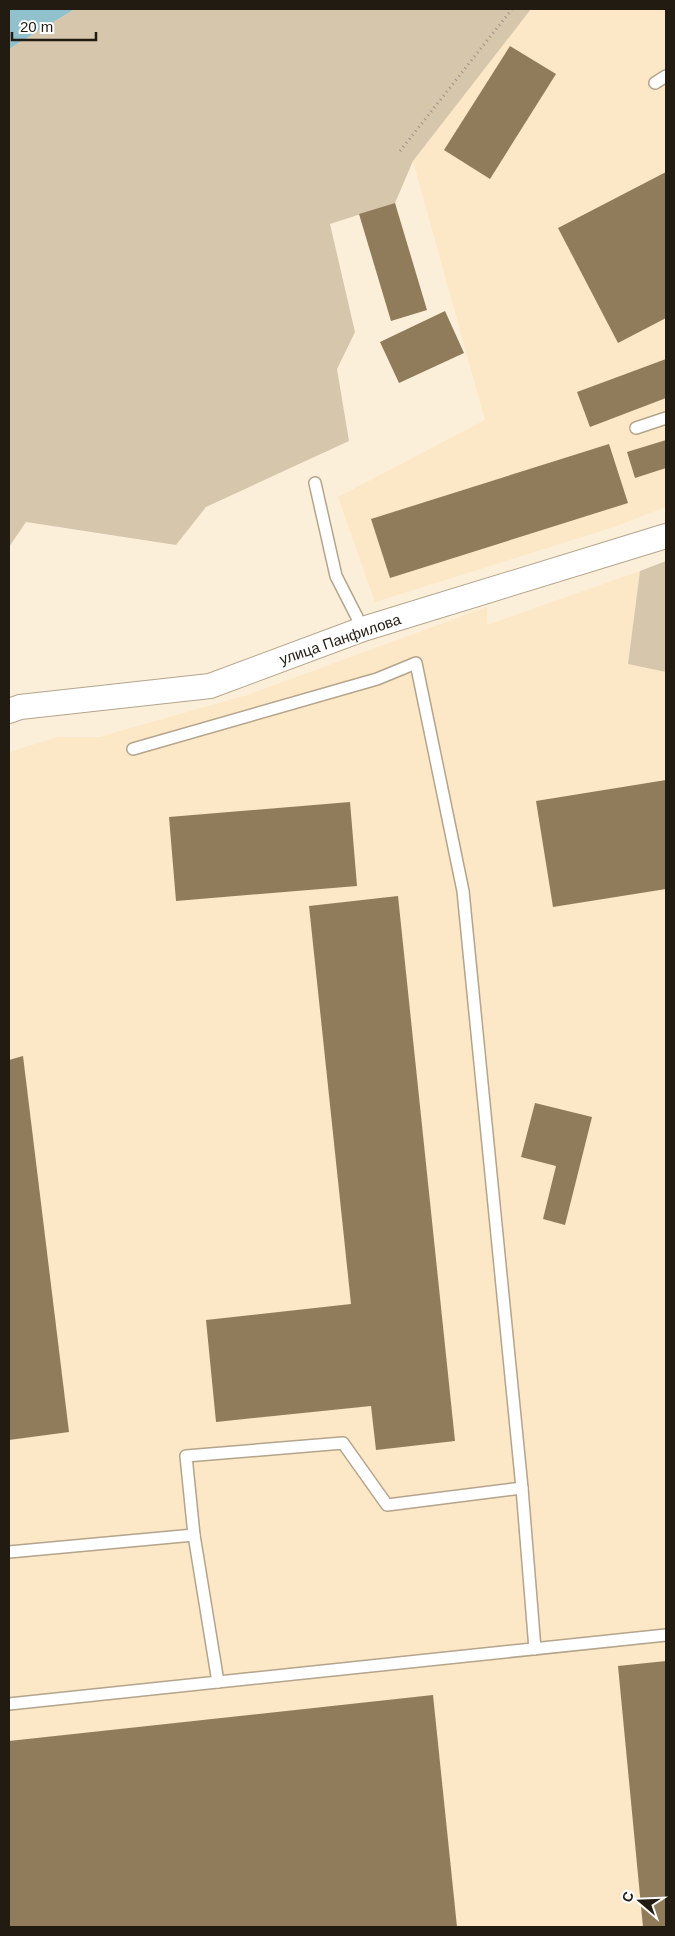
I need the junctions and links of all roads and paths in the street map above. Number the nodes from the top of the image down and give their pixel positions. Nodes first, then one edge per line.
1 (512, 9) edge
2 (666, 76) edge
3 (655, 84) dead end
4 (400, 151) dead end
5 (666, 418) edge
6 (636, 428) dead end
7 (315, 483) dead end
8 (666, 536) edge
9 (363, 629) junction
10 (9, 711) edge
11 (133, 748) dead end
12 (522, 1488) junction
13 (194, 1535) junction
14 (9, 1552) edge
15 (666, 1635) edge
16 (534, 1649) junction
17 (218, 1682) junction
18 (9, 1704) edge

1 - 4 path
2 - 3 lane
5 - 6 lane
7 - 9 lane
8 - 9 street, улица Панфилова
9 - 10 street, улица Панфилова
11 - 12 lane
12 - 13 lane
12 - 16 lane
13 - 14 lane
13 - 17 lane
15 - 16 lane
16 - 17 lane
17 - 18 lane

